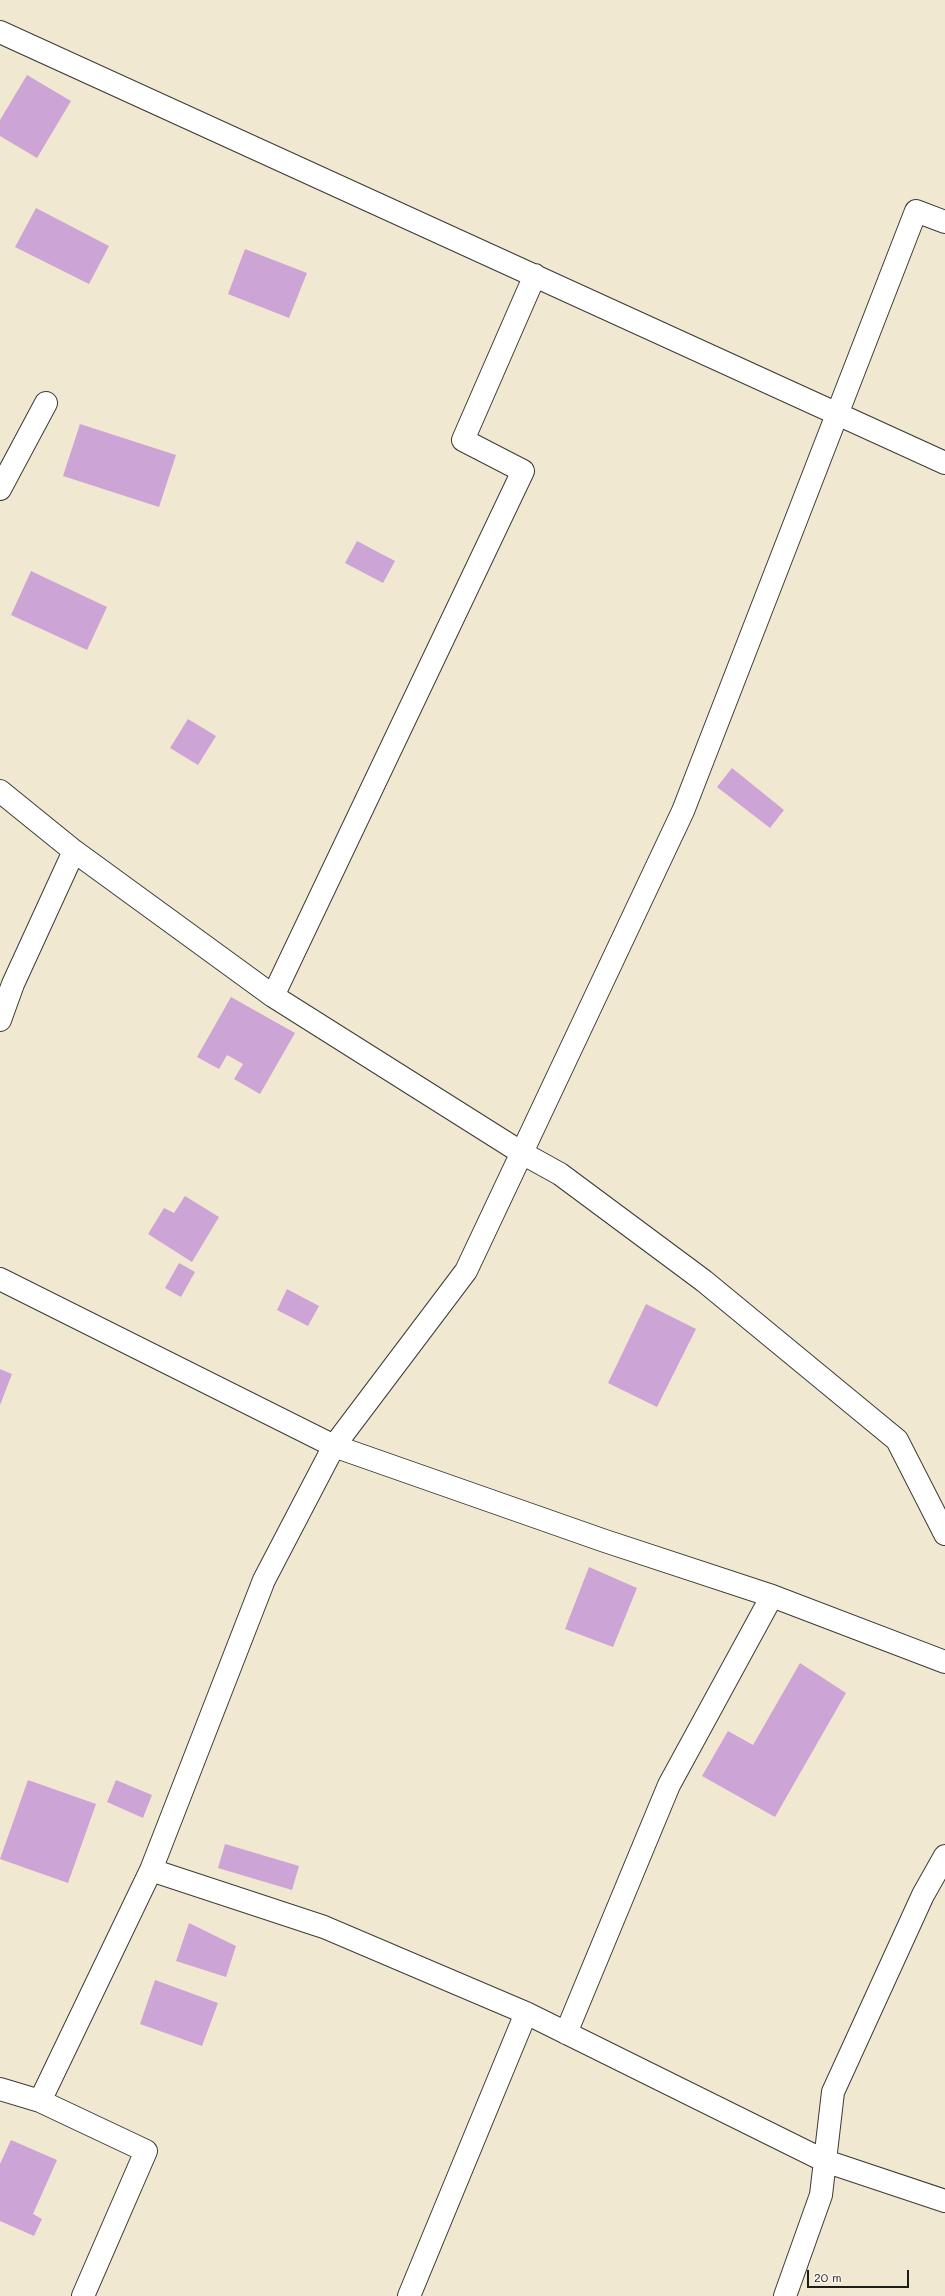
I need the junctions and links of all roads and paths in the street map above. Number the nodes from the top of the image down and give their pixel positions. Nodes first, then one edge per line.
1 (0, 32) edge
2 (945, 222) edge
3 (535, 275) junction
4 (46, 403) dead end
5 (837, 414) junction
6 (945, 463) edge
7 (0, 489) edge
8 (0, 791) edge
9 (74, 851) junction
10 (274, 996) junction
11 (0, 1020) edge
12 (522, 1153) junction
13 (0, 1279) edge
14 (334, 1446) junction
15 (945, 1534) edge
16 (772, 1596) junction
17 (945, 1662) edge
18 (945, 1856) edge
19 (152, 1870) junction
20 (526, 2013) junction
21 (566, 2033) junction
22 (0, 2090) edge
23 (40, 2101) junction
24 (825, 2161) junction
25 (945, 2201) edge
26 (83, 2296) edge
27 (409, 2296) edge
28 (785, 2296) edge

1 - 3 street
2 - 5 street
3 - 5 street
3 - 10 street
4 - 7 street
5 - 6 street
5 - 12 street
8 - 9 street
9 - 10 street
9 - 11 street
10 - 12 street
12 - 14 street
12 - 15 street
13 - 14 street
14 - 16 street
14 - 19 street
16 - 17 street
16 - 21 street
18 - 24 street
19 - 20 street
19 - 23 street
20 - 21 street
20 - 27 street
21 - 24 street
22 - 23 street
23 - 26 street
24 - 25 street
24 - 28 street

